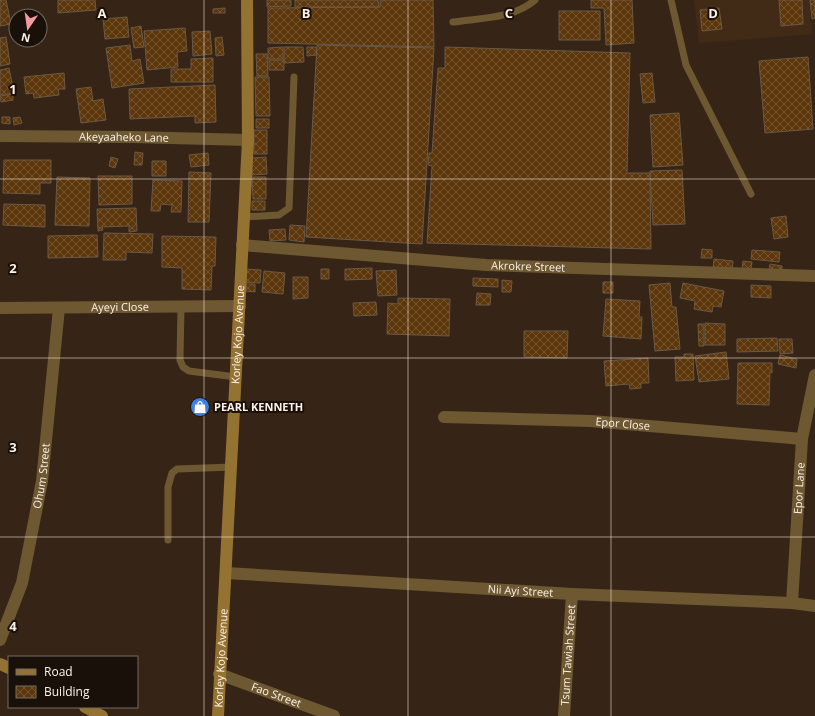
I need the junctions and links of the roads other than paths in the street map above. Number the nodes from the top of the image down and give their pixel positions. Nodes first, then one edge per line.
1 (247, 0) edge
2 (535, 0) edge
3 (670, 0) edge
4 (453, 22) dead end
5 (294, 77) dead end
6 (0, 136) edge
7 (248, 140) junction
8 (751, 194) dead end
9 (244, 217) junction
10 (242, 245) junction
11 (815, 276) edge
12 (240, 306) junction
13 (181, 307) junction
14 (0, 308) edge
15 (59, 308) junction
16 (815, 375) edge
17 (236, 377) junction
18 (444, 417) dead end
19 (802, 439) junction
20 (232, 467) junction
21 (168, 540) dead end
22 (226, 573) junction
23 (572, 594) junction
24 (792, 603) junction
25 (815, 606) edge
26 (0, 640) edge
27 (219, 674) junction
28 (87, 708) edge
29 (102, 716) edge
30 (218, 716) edge
31 (334, 716) edge
32 (564, 716) edge

1 - 7 street, Korley Kojo Avenue
2 - 4 lane
3 - 8 lane
5 - 9 lane
6 - 7 street, Akeyaaheko Lane
7 - 9 street, Korley Kojo Avenue
9 - 10 street, Korley Kojo Avenue
10 - 11 street, Akrokre Street
10 - 12 street, Korley Kojo Avenue
12 - 13 street, Ayeyi Close
12 - 17 street, Korley Kojo Avenue
13 - 15 street, Ayeyi Close
13 - 17 lane
14 - 15 street, Ayeyi Close
15 - 26 street, Ohum Street
16 - 19 street, Epor Lane
17 - 20 street, Korley Kojo Avenue
18 - 19 street, Epor Close
19 - 24 street, Epor Lane
20 - 21 lane
20 - 22 street, Korley Kojo Avenue
22 - 23 street, Nii Ayi Street
22 - 27 street, Korley Kojo Avenue
23 - 24 street, Nii Ayi Street
23 - 32 street, Tsum Tawiah Street
24 - 25 street, Nii Ayi Street
27 - 30 street, Korley Kojo Avenue
27 - 31 street, Fao Street
28 - 29 street

